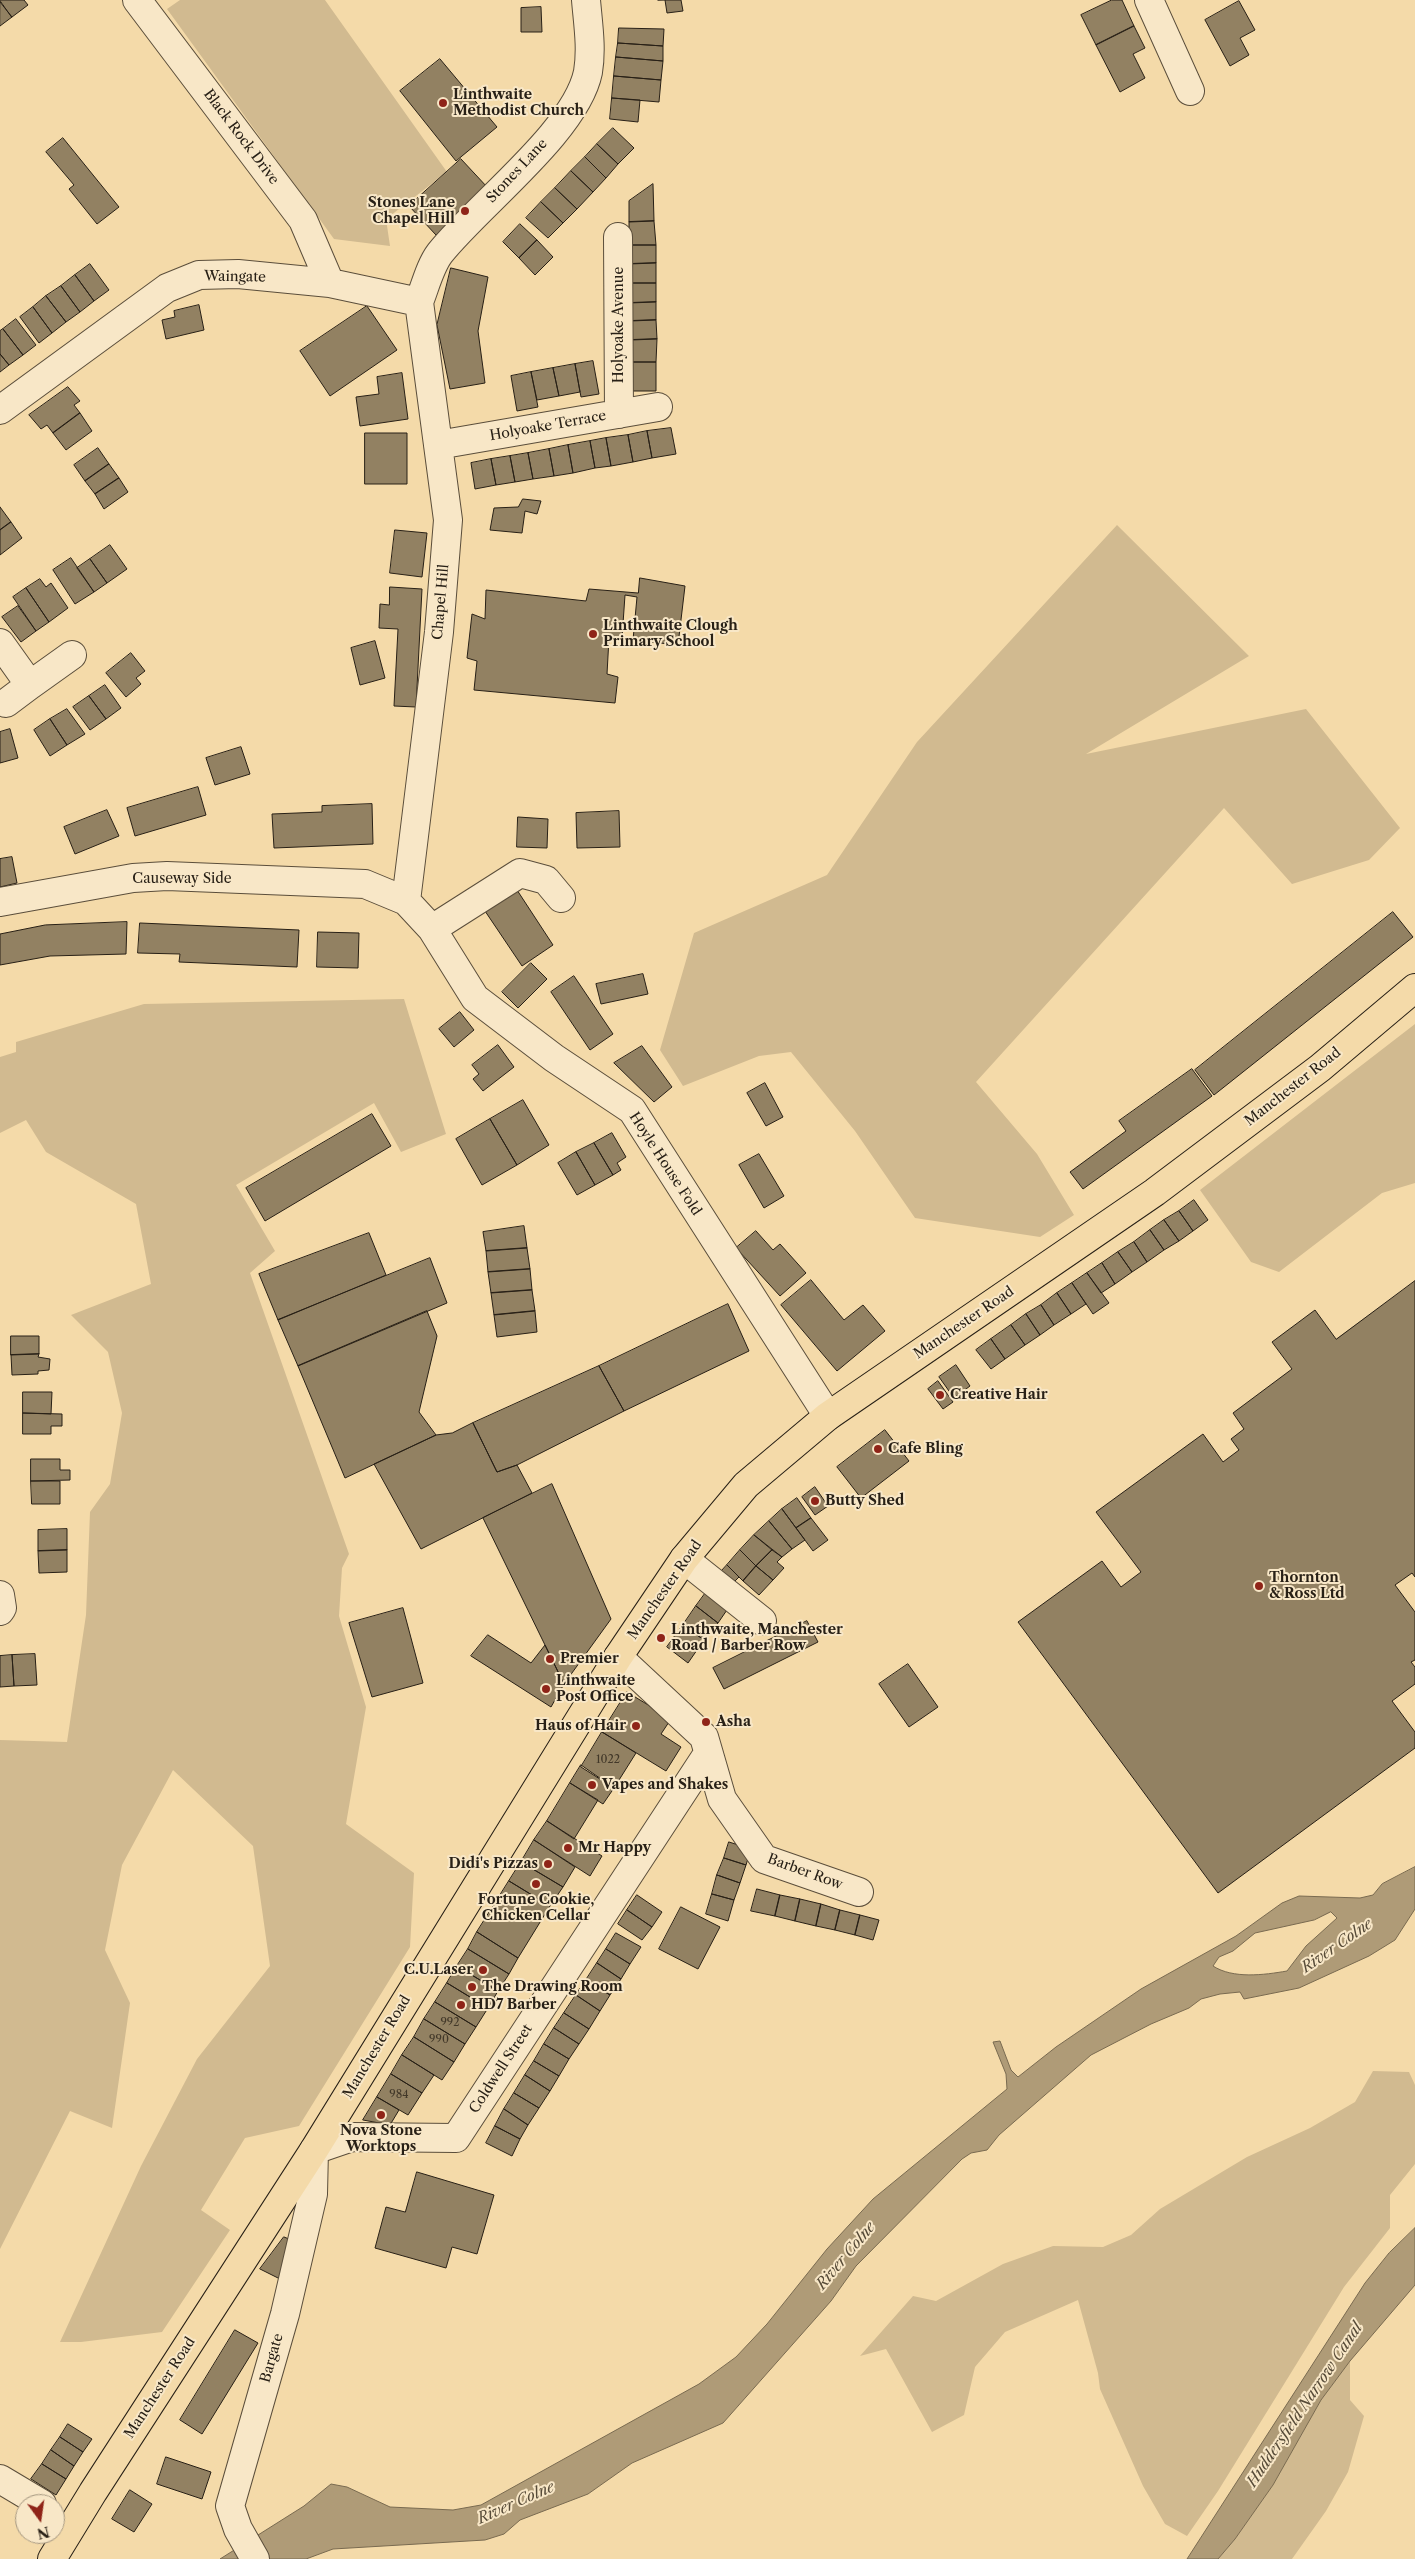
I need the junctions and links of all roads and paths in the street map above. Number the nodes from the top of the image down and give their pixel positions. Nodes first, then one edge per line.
1 (137, 0) edge
2 (586, 0) edge
3 (1149, 0) edge
4 (1190, 91) dead end
5 (618, 237) dead end
6 (330, 283) junction
7 (419, 302) junction
8 (658, 407) dead end
9 (0, 410) edge
10 (619, 414) junction
11 (438, 445) junction
12 (0, 643) edge
13 (72, 655) dead end
14 (30, 685) junction
15 (6, 702) dead end
16 (365, 884) joint
17 (561, 898) dead end
18 (406, 901) junction
19 (0, 902) edge
20 (432, 929) junction
21 (1415, 988) edge
22 (828, 1416) junction
23 (684, 1559) junction
24 (0, 1596) edge
25 (0, 1611) edge
26 (762, 1621) dead end
27 (618, 1657) junction
28 (707, 1755) junction
29 (859, 1892) dead end
30 (314, 2150) junction
31 (0, 2479) edge
32 (25, 2494) edge
33 (65, 2517) edge
34 (56, 2544) edge
35 (52, 2559) edge
36 (254, 2559) edge

1 - 6 street, Black Rock Drive
2 - 7 street, Stones Lane
3 - 4 street
5 - 10 street, Holyoake Avenue
6 - 7 street, Waingate
6 - 9 street, Waingate
7 - 11 street, Chapel Hill
8 - 10 street, Holyoake Terrace
10 - 11 street, Holyoake Terrace
11 - 18 street, Chapel Hill
12 - 14 street
13 - 14 street
14 - 15 street
16 - 18 street, Hoyle House Fold
16 - 19 street, Causeway Side
17 - 20 street
18 - 20 street, Hoyle House Fold
20 - 22 street, Hoyle House Fold
21 - 22 main road, Manchester Road
22 - 23 main road, Manchester Road
23 - 26 street
23 - 27 main road, Manchester Road
24 - 25 street
27 - 28 street, Barber Row
27 - 30 main road, Manchester Road
28 - 29 street, Barber Row
28 - 30 street, Coldwell Street
30 - 33 main road, Manchester Road
30 - 36 street, Bargate
31 - 32 street
34 - 35 main road, Manchester Road

